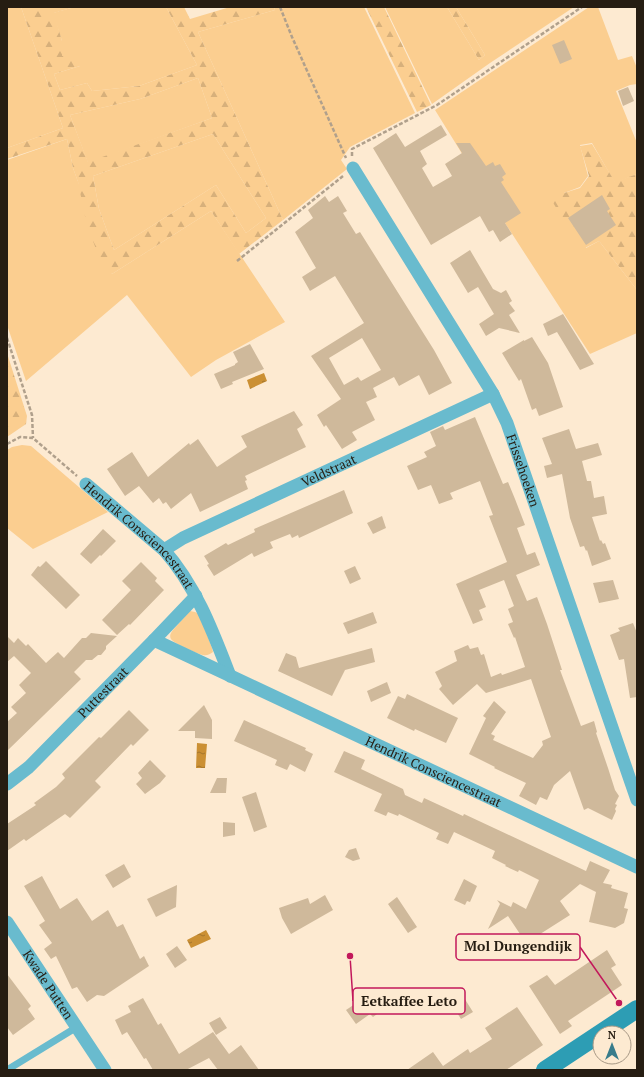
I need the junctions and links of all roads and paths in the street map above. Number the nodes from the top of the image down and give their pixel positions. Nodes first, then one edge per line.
1 (280, 7) edge
2 (582, 7) edge
3 (353, 168) junction
4 (237, 261) dead end
5 (7, 338) edge
6 (493, 394) junction
7 (33, 438) junction
8 (7, 444) edge
9 (86, 484) joint
10 (164, 550) junction
11 (196, 596) junction
12 (154, 640) junction
13 (230, 676) junction
14 (7, 784) edge
15 (637, 800) edge
16 (637, 867) edge
17 (7, 922) edge
18 (637, 1009) edge
19 (77, 1026) junction
20 (8, 1070) edge
21 (105, 1070) edge
22 (545, 1070) edge

1 - 3 path
2 - 3 path
3 - 4 path
3 - 6 street, Frissehoeken
5 - 7 path
6 - 10 street, Veldstraat
6 - 15 street, Frissehoeken
7 - 8 path
7 - 9 path, Hendrik Consciencestraat
9 - 10 street, Hendrik Consciencestraat
10 - 11 street, Hendrik Consciencestraat
11 - 12 street, Puttestraat
11 - 13 street, Hendrik Consciencestraat
12 - 13 street, Hendrik Consciencestraat
12 - 14 street, Puttestraat
13 - 16 street, Hendrik Consciencestraat
17 - 19 street, Kwade Putten
18 - 22 street
19 - 20 lane, Kwade Putten
19 - 21 street, Kwade Putten

